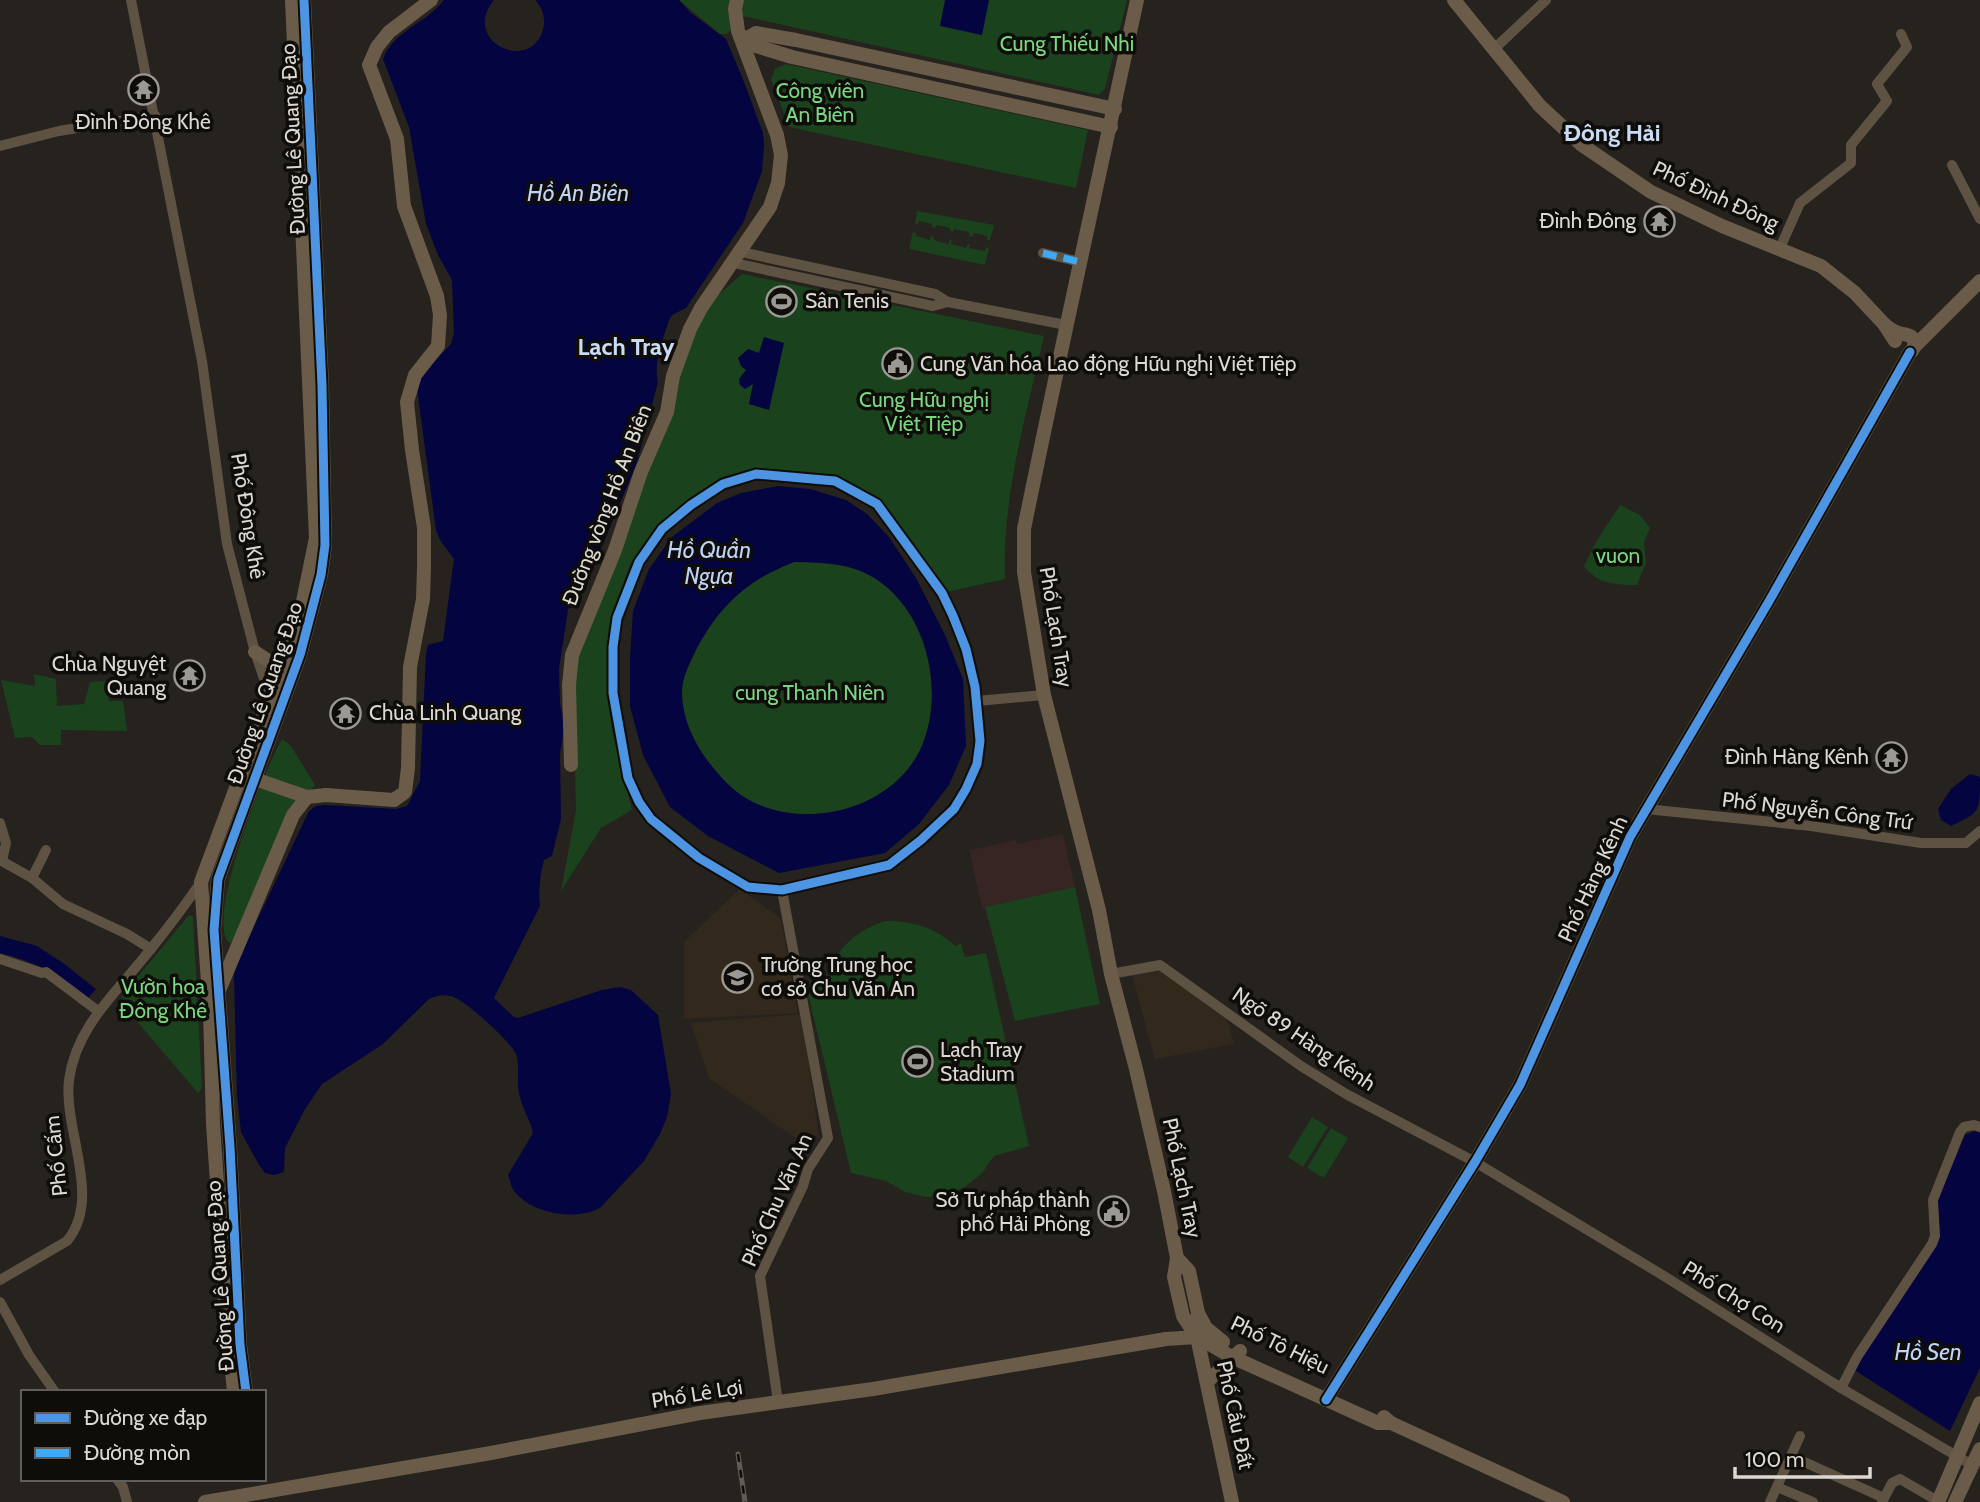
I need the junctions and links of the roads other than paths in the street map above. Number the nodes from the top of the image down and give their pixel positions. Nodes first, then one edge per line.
1 (131, 0) edge
2 (292, 0) edge
3 (304, 0) edge
4 (431, 0) edge
5 (737, 0) edge
6 (1137, 0) edge
7 (1454, 0) edge
8 (1546, 0) edge
9 (1901, 34) dead end
10 (744, 37) junction
11 (1493, 50) junction
12 (926, 69) junction
13 (922, 86) junction
14 (1115, 109) junction
15 (155, 115) junction
16 (1111, 127) junction
17 (0, 146) edge
18 (1952, 165) dead end
19 (1980, 219) edge
20 (1780, 248) junction
21 (1043, 253) dead end
22 (737, 258) junction
23 (1080, 262) junction
24 (1980, 281) edge
25 (1066, 325) junction
26 (1908, 342) junction
27 (255, 652) junction
28 (287, 653) junction
29 (1044, 695) junction
30 (277, 699) junction
31 (977, 701) junction
32 (571, 765) dead end
33 (255, 779) junction
34 (307, 797) junction
35 (1646, 810) junction
36 (0, 824) edge
37 (1980, 831) edge
38 (46, 850) dead end
39 (1, 861) edge
40 (33, 878) junction
41 (218, 879) junction
42 (201, 882) junction
43 (782, 890) junction
44 (152, 949) junction
45 (0, 952) edge
46 (0, 958) edge
47 (46, 972) junction
48 (1111, 974) junction
49 (219, 991) junction
50 (98, 1011) junction
51 (210, 1012) junction
52 (1980, 1127) edge
53 (1475, 1162) junction
54 (1177, 1258) junction
55 (0, 1280) edge
56 (0, 1301) edge
57 (1198, 1313) junction
58 (1197, 1337) junction
59 (1236, 1354) junction
60 (1208, 1381) junction
61 (1841, 1388) junction
62 (54, 1390) edge
63 (234, 1390) edge
64 (246, 1390) edge
65 (1329, 1396) junction
66 (778, 1402) junction
67 (1980, 1403) edge
68 (1800, 1436) dead end
69 (1980, 1449) edge
70 (1791, 1456) junction
71 (1956, 1457) junction
72 (1972, 1465) junction
73 (118, 1481) edge
74 (260, 1483) edge
75 (1777, 1487) junction
76 (1883, 1500) edge
77 (127, 1502) edge
78 (205, 1502) edge
79 (1232, 1502) edge
80 (1563, 1502) edge
81 (1770, 1502) edge
82 (1813, 1502) edge
83 (1938, 1502) edge
84 (1955, 1502) edge

1 - 15 street, Phố Đông Khê
2 - 28 street, Đường Lê Quang Đạo
3 - 30 street, Đường Lê Quang Đạo
4 - 34 street
5 - 10 street, Đường vòng Hồ An Biên
6 - 14 street, Phố Lạch Tray
7 - 11 street, Phố Đình Đông
8 - 11 street
9 - 20 street
10 - 12 street
10 - 13 street
10 - 22 street, Đường vòng Hồ An Biên
11 - 20 street, Phố Đình Đông
12 - 13 street
12 - 14 street
13 - 16 street
14 - 16 street, Phố Lạch Tray
15 - 17 street
15 - 27 street, Phố Đông Khê
16 - 23 street, Phố Lạch Tray
18 - 19 street
20 - 26 street, Phố Đình Đông
21 - 23 street
22 - 25 street
22 - 32 street, Đường vòng Hồ An Biên
23 - 25 street, Phố Lạch Tray
24 - 26 street
25 - 29 street, Phố Lạch Tray
26 - 35 street, Phố Hàng Kênh
27 - 28 street
27 - 30 street, Phố Đông Khê
28 - 30 street, Đường Lê Quang Đạo
29 - 31 street
29 - 48 street, Phố Lạch Tray
30 - 33 street, Đường Lê Quang Đạo
30 - 42 street
31 - 43 street
31 - 43 street
33 - 34 street
33 - 41 street, Đường Lê Quang Đạo
34 - 49 street
35 - 37 street, Phố Nguyễn Công Trứ
35 - 53 street, Phố Hàng Kênh
36 - 39 street
38 - 40 street
39 - 40 street
40 - 44 street
41 - 42 street
41 - 49 street, Đường Lê Quang Đạo
42 - 44 street
42 - 51 street, Đường Lê Quang Đạo
43 - 66 street, Phố Chu Văn An
44 - 50 street, Phố Cấm
45 - 47 street
46 - 47 street
47 - 50 street
48 - 53 street, Ngõ 89 Hàng Kênh
48 - 54 street, Phố Lạch Tray
49 - 51 street
49 - 64 street, Đường Lê Quang Đạo
50 - 55 street, Phố Cấm
51 - 63 street, Đường Lê Quang Đạo
52 - 61 street
53 - 61 street, Phố Chợ Con
53 - 65 street, Phố Hàng Kênh
54 - 57 street, Phố Lạch Tray
54 - 58 street, Phố Lạch Tray
56 - 62 street
57 - 58 street, Phố Lạch Tray
57 - 59 street, Phố Tô Hiệu
58 - 59 street, Phố Tô Hiệu
58 - 60 street, Phố Cầu Đất
58 - 66 street, Phố Lê Lợi
59 - 60 street
59 - 65 street, Phố Tô Hiệu
60 - 79 street, Phố Cầu Đất
61 - 71 street, Phố Chợ Con
65 - 80 street, Phố Tô Hiệu
66 - 74 street, Phố Lê Lợi
67 - 71 street
68 - 70 street
69 - 72 street
70 - 75 street
70 - 76 street
71 - 72 street, Phố Chợ Con
71 - 83 street
72 - 84 street
73 - 77 street
74 - 78 street, Phố Lê Lợi
75 - 81 street
75 - 82 street
76 - 83 street

